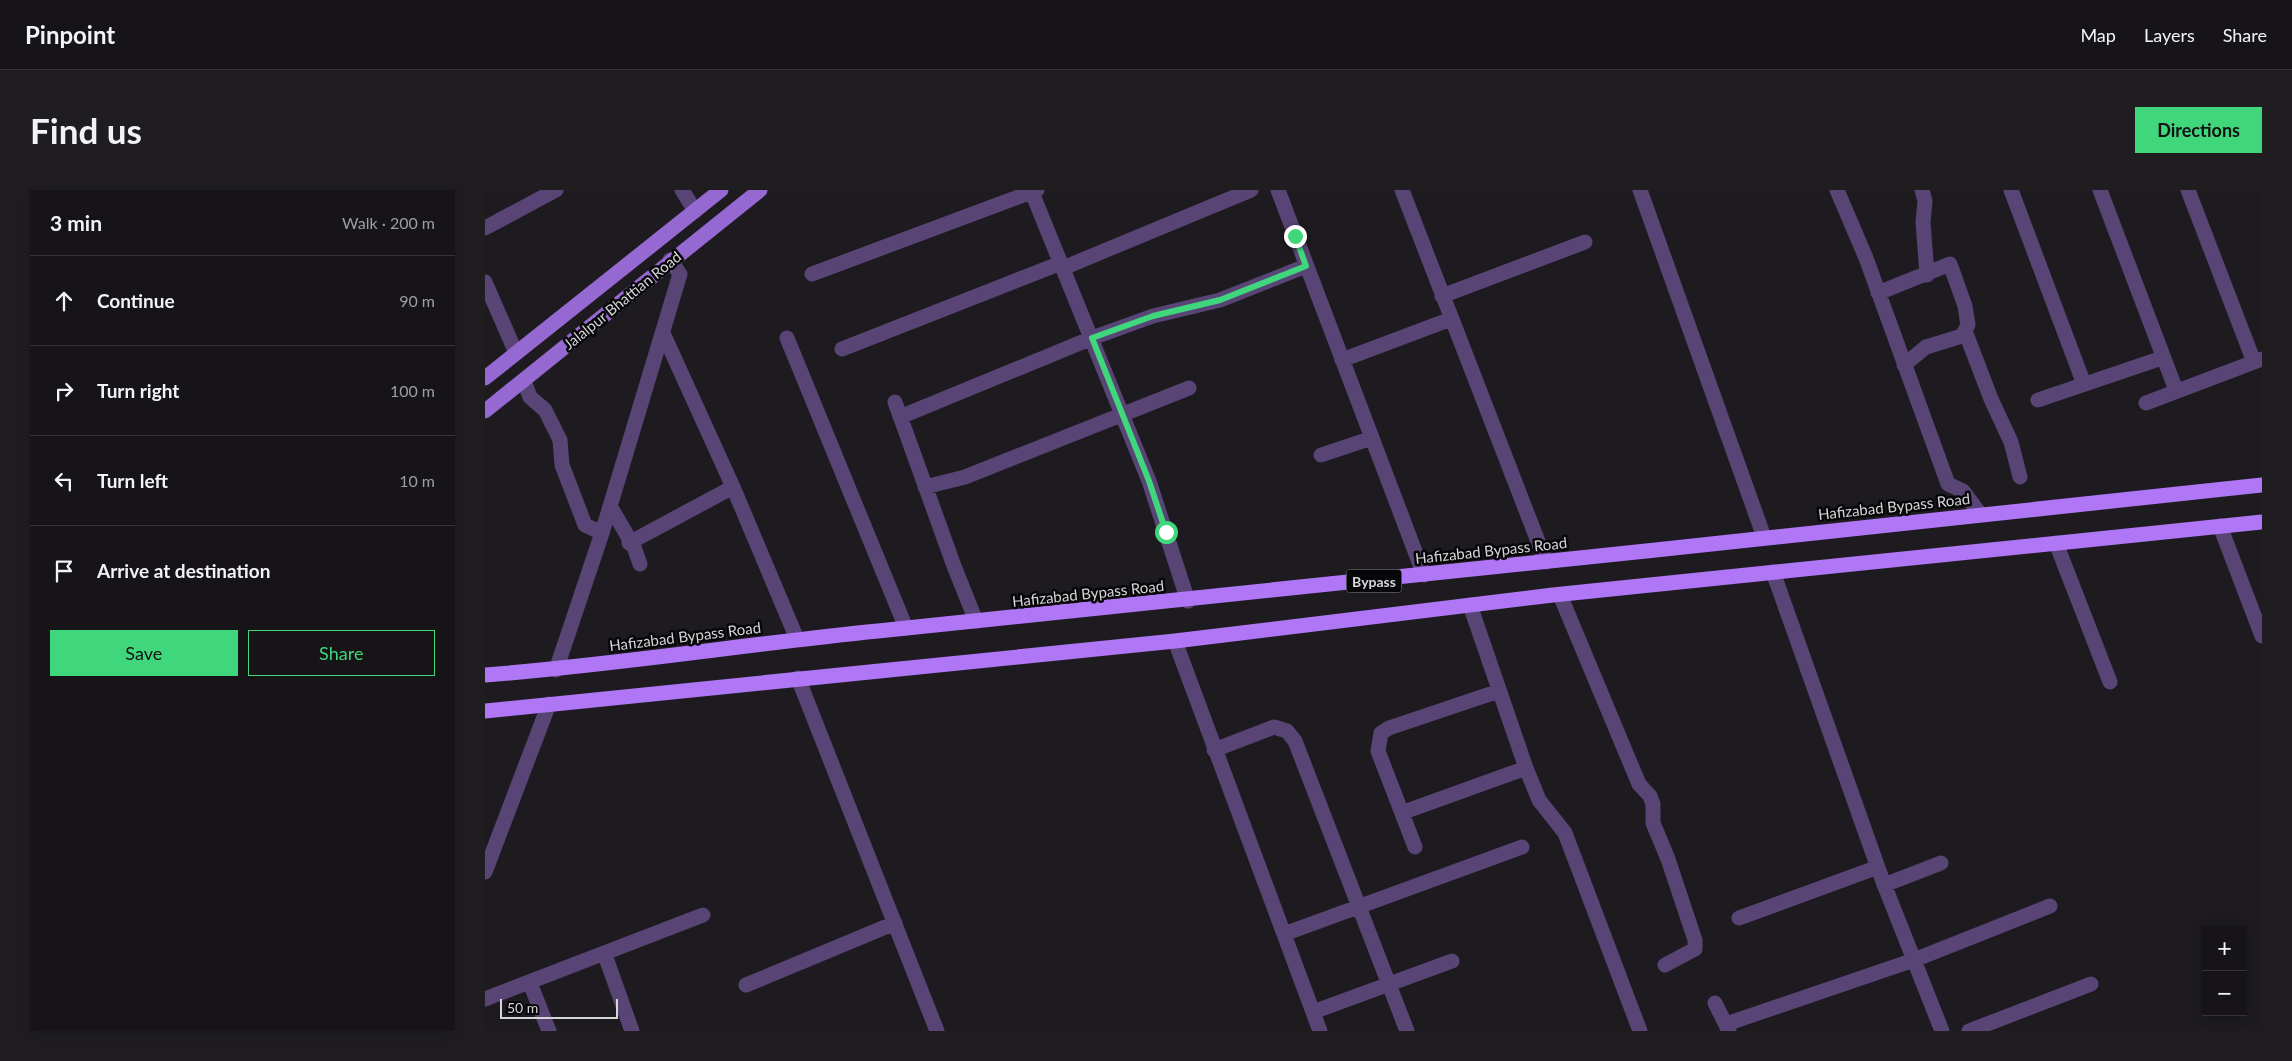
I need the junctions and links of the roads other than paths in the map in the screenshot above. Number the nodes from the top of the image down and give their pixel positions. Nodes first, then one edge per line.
1 (556, 190) edge
2 (682, 190) edge
3 (721, 190) edge
4 (760, 190) edge
5 (1251, 190) edge
6 (1278, 190) edge
7 (1402, 190) edge
8 (1640, 190) edge
9 (1837, 190) edge
10 (1923, 190) edge
11 (2011, 190) edge
12 (2100, 190) edge
13 (2189, 190) edge
14 (1034, 191) edge
15 (695, 211) junction
16 (485, 228) edge
17 (1585, 242) dead end
18 (670, 260) junction
19 (1062, 265) junction
20 (1306, 266) junction
21 (812, 274) dead end
22 (1927, 275) junction
23 (485, 282) edge
24 (1878, 293) junction
25 (1442, 296) junction
26 (1451, 319) junction
27 (1965, 331) junction
28 (663, 333) junction
29 (787, 338) dead end
30 (1092, 338) junction
31 (842, 349) dead end
32 (516, 353) junction
33 (2162, 358) junction
34 (1342, 360) junction
35 (2258, 360) edge
36 (1904, 365) junction
37 (485, 378) edge
38 (524, 381) junction
39 (2084, 384) junction
40 (1189, 388) dead end
41 (2176, 390) junction
42 (2038, 400) dead end
43 (895, 402) dead end
44 (2146, 403) dead end
45 (485, 412) edge
46 (1122, 413) junction
47 (900, 417) junction
48 (1372, 438) junction
49 (1321, 454) dead end
50 (2020, 477) dead end
51 (2262, 485) edge
52 (733, 487) junction
53 (925, 487) junction
54 (610, 506) junction
55 (1980, 514) junction
56 (2262, 522) edge
57 (2220, 526) junction
58 (602, 534) junction
59 (1764, 537) junction
60 (629, 543) junction
61 (2056, 543) junction
62 (1546, 562) junction
63 (640, 564) dead end
64 (1773, 572) junction
65 (1424, 575) junction
66 (1560, 594) junction
67 (1188, 601) junction
68 (1469, 605) junction
69 (977, 622) junction
70 (906, 628) junction
71 (2262, 636) edge
72 (797, 639) junction
73 (1175, 641) junction
74 (556, 670) junction
75 (485, 675) edge
76 (798, 678) junction
77 (2110, 682) dead end
78 (1499, 691) junction
79 (549, 704) junction
80 (485, 711) edge
81 (1214, 750) junction
82 (1526, 768) junction
83 (1404, 812) junction
84 (1415, 847) dead end
85 (1522, 847) dead end
86 (1941, 863) dead end
87 (1878, 867) junction
88 (485, 872) edge
89 (1884, 885) junction
90 (2050, 906) dead end
91 (1359, 907) junction
92 (703, 915) dead end
93 (1739, 918) dead end
94 (895, 923) junction
95 (1284, 934) junction
96 (605, 955) junction
97 (1452, 960) dead end
98 (1913, 960) junction
99 (1665, 966) dead end
100 (530, 983) junction
101 (1389, 983) junction
102 (2091, 984) dead end
103 (746, 985) dead end
104 (485, 999) edge
105 (1715, 1003) dead end
106 (1313, 1012) junction
107 (1728, 1027) edge
108 (549, 1031) edge
109 (632, 1031) edge
110 (937, 1031) edge
111 (1321, 1031) edge
112 (1407, 1031) edge
113 (1640, 1031) edge
114 (1941, 1031) edge
115 (1969, 1031) edge

1 - 16 street
2 - 15 street
3 - 15 main road, Jalalpur Bhattian Road
4 - 18 main road, Jalalpur Bhattian Road
5 - 19 street
6 - 20 street
7 - 25 street
8 - 59 street
9 - 24 street
10 - 22 street
11 - 39 street
12 - 33 street
13 - 35 street
14 - 19 street
14 - 21 street
15 - 32 main road, Jalalpur Bhattian Road
17 - 25 street
18 - 28 street
18 - 38 main road, Jalalpur Bhattian Road
19 - 30 street
19 - 31 street
20 - 30 street
20 - 34 street
22 - 24 street
22 - 27 street
23 - 32 street
24 - 36 street
25 - 26 street
26 - 34 street
26 - 62 street
27 - 36 street
27 - 50 street
28 - 52 street
28 - 54 street
29 - 70 street
30 - 46 street
30 - 47 street
32 - 37 main road, Jalalpur Bhattian Road
33 - 39 street
33 - 41 street
34 - 48 street
35 - 41 street
36 - 55 street
38 - 45 main road, Jalalpur Bhattian Road
38 - 58 street
39 - 42 street
40 - 46 street
41 - 44 street
43 - 47 street
46 - 53 street
46 - 67 street
47 - 53 street
48 - 49 street
48 - 65 street
51 - 55 highway, Hafizabad Bypass Road / Bypass
52 - 60 street
52 - 72 street
53 - 69 street
54 - 58 street
54 - 60 street
55 - 59 highway, Hafizabad Bypass Road / Bypass
56 - 57 highway, Bypass
57 - 61 highway, Bypass
57 - 71 street
58 - 74 street
59 - 62 highway, Hafizabad Bypass Road / Bypass
60 - 63 street
61 - 64 highway, Bypass
61 - 77 street
62 - 65 highway, Hafizabad Bypass Road / Bypass
64 - 66 highway, Bypass
64 - 87 street
65 - 67 highway, Hafizabad Bypass Road / Bypass
66 - 68 highway, Bypass
66 - 99 street
67 - 69 highway, Hafizabad Bypass Road / Bypass
68 - 73 highway, Bypass
68 - 78 street
69 - 70 highway, Hafizabad Bypass Road / Bypass
70 - 72 highway, Hafizabad Bypass Road / Bypass
72 - 74 highway, Hafizabad Bypass Road / Bypass
73 - 76 highway, Bypass
73 - 81 street
74 - 75 highway, Hafizabad Bypass Road / Bypass
76 - 79 highway, Bypass
76 - 94 street
78 - 82 street
78 - 83 street
79 - 80 highway, Bypass
79 - 88 street
81 - 91 street
81 - 95 street
82 - 83 street
82 - 113 street
83 - 84 street
85 - 91 street
86 - 89 street
87 - 89 street
87 - 93 street
89 - 98 street
90 - 98 street
91 - 95 street
91 - 101 street
92 - 96 street
94 - 103 street
94 - 110 street
95 - 106 street
96 - 100 street
96 - 109 street
97 - 101 street
98 - 107 street
98 - 114 street
100 - 104 street
100 - 108 street
101 - 106 street
101 - 112 street
102 - 115 street
105 - 107 street
106 - 111 street

